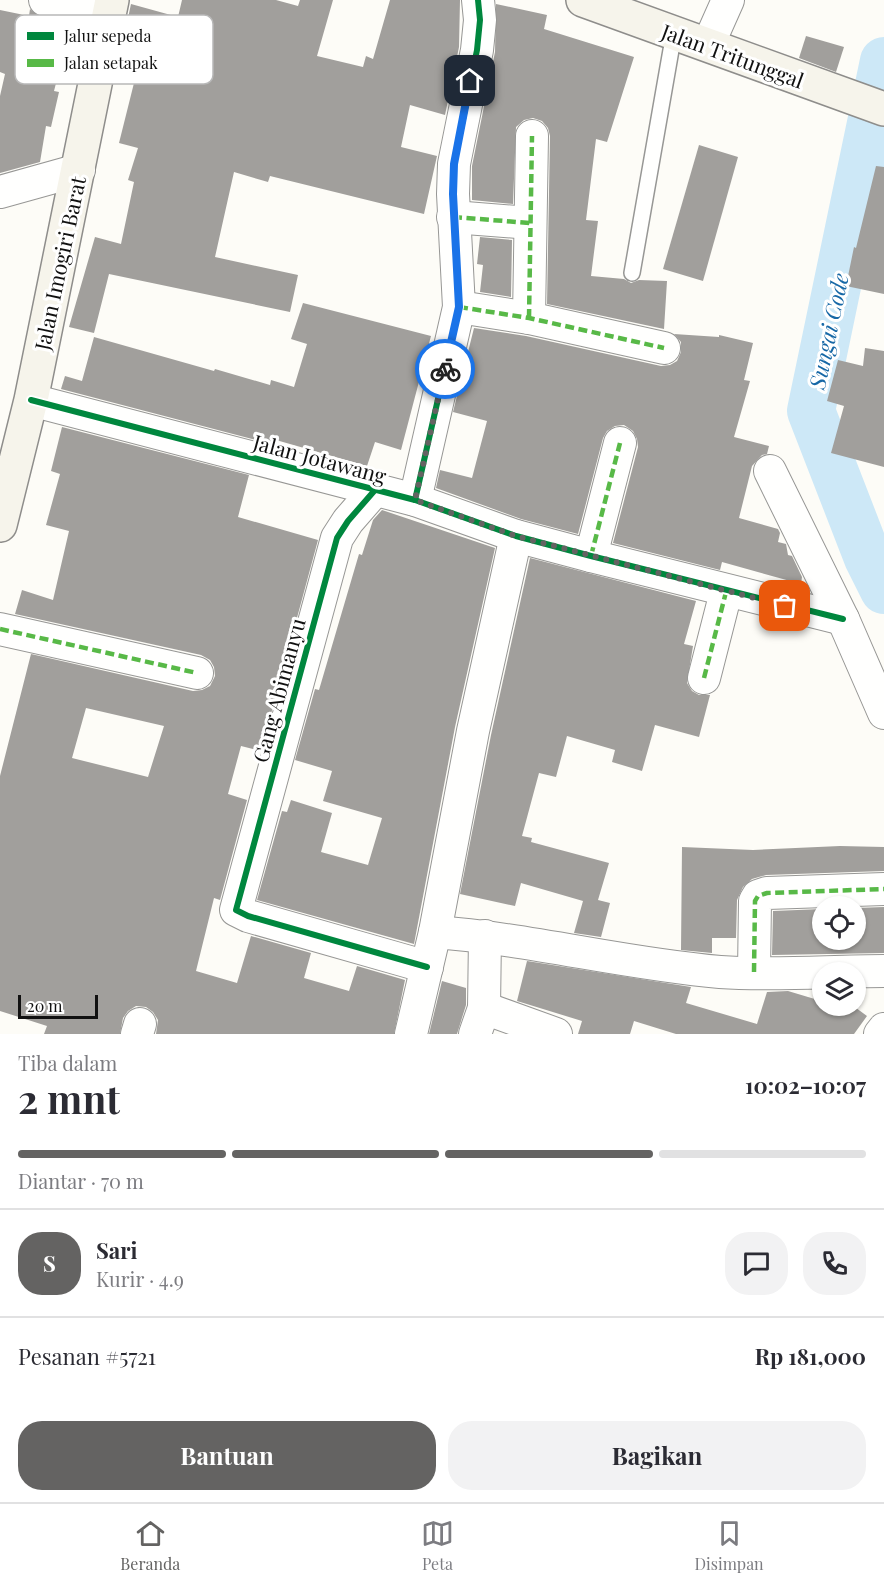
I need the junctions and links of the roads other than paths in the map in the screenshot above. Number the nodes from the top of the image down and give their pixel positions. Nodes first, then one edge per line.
1 (45, 0) edge
2 (478, 0) edge
3 (583, 0) edge
4 (728, 0) edge
5 (110, 10) edge
6 (676, 35) junction
7 (708, 45) junction
8 (96, 84) edge
9 (884, 109) edge
10 (532, 136) dead end
11 (79, 170) junction
12 (0, 192) edge
13 (453, 217) junction
14 (530, 223) junction
15 (632, 273) dead end
16 (459, 307) junction
17 (529, 318) junction
18 (664, 348) dead end
19 (31, 400) junction
20 (620, 443) dead end
21 (770, 471) dead end
22 (375, 490) junction
23 (415, 500) junction
24 (0, 525) edge
25 (516, 536) junction
26 (591, 556) junction
27 (726, 591) junction
28 (843, 620) junction
29 (0, 629) edge
30 (197, 673) dead end
31 (704, 678) dead end
32 (884, 713) edge
33 (884, 889) edge
34 (435, 932) junction
35 (485, 936) junction
36 (427, 967) junction
37 (884, 971) edge
38 (754, 972) junction
39 (480, 1021) edge
40 (884, 1029) edge
41 (411, 1034) edge
42 (556, 1034) edge
43 (880, 1034) edge

1 - 5 street
2 - 13 street
3 - 6 main road, Jalan Tritunggal
4 - 7 street
6 - 7 main road, Jalan Tritunggal
6 - 15 lane
7 - 9 main road, Jalan Tritunggal
8 - 11 main road, Jalan Imogiri Barat
10 - 14 street
11 - 12 street
11 - 19 main road, Jalan Imogiri Barat
13 - 14 street
13 - 16 street
14 - 17 street
16 - 17 street
16 - 23 street
17 - 18 street
19 - 22 street, Jalan Jotawang
19 - 24 main road, Jalan Imogiri Barat
20 - 26 street
21 - 28 street
22 - 23 street, Jalan Jotawang
22 - 36 street, Gang Abimanyu
23 - 25 street, Jalan Jotawang
25 - 26 street, Jalan Jotawang
25 - 34 street
26 - 27 street, Jalan Jotawang
27 - 28 street, Jalan Jotawang
27 - 31 street
28 - 32 street
29 - 30 street
33 - 38 street
34 - 35 street
34 - 36 street
35 - 38 street
35 - 39 street
36 - 41 street
37 - 38 street
39 - 42 street
40 - 43 street

